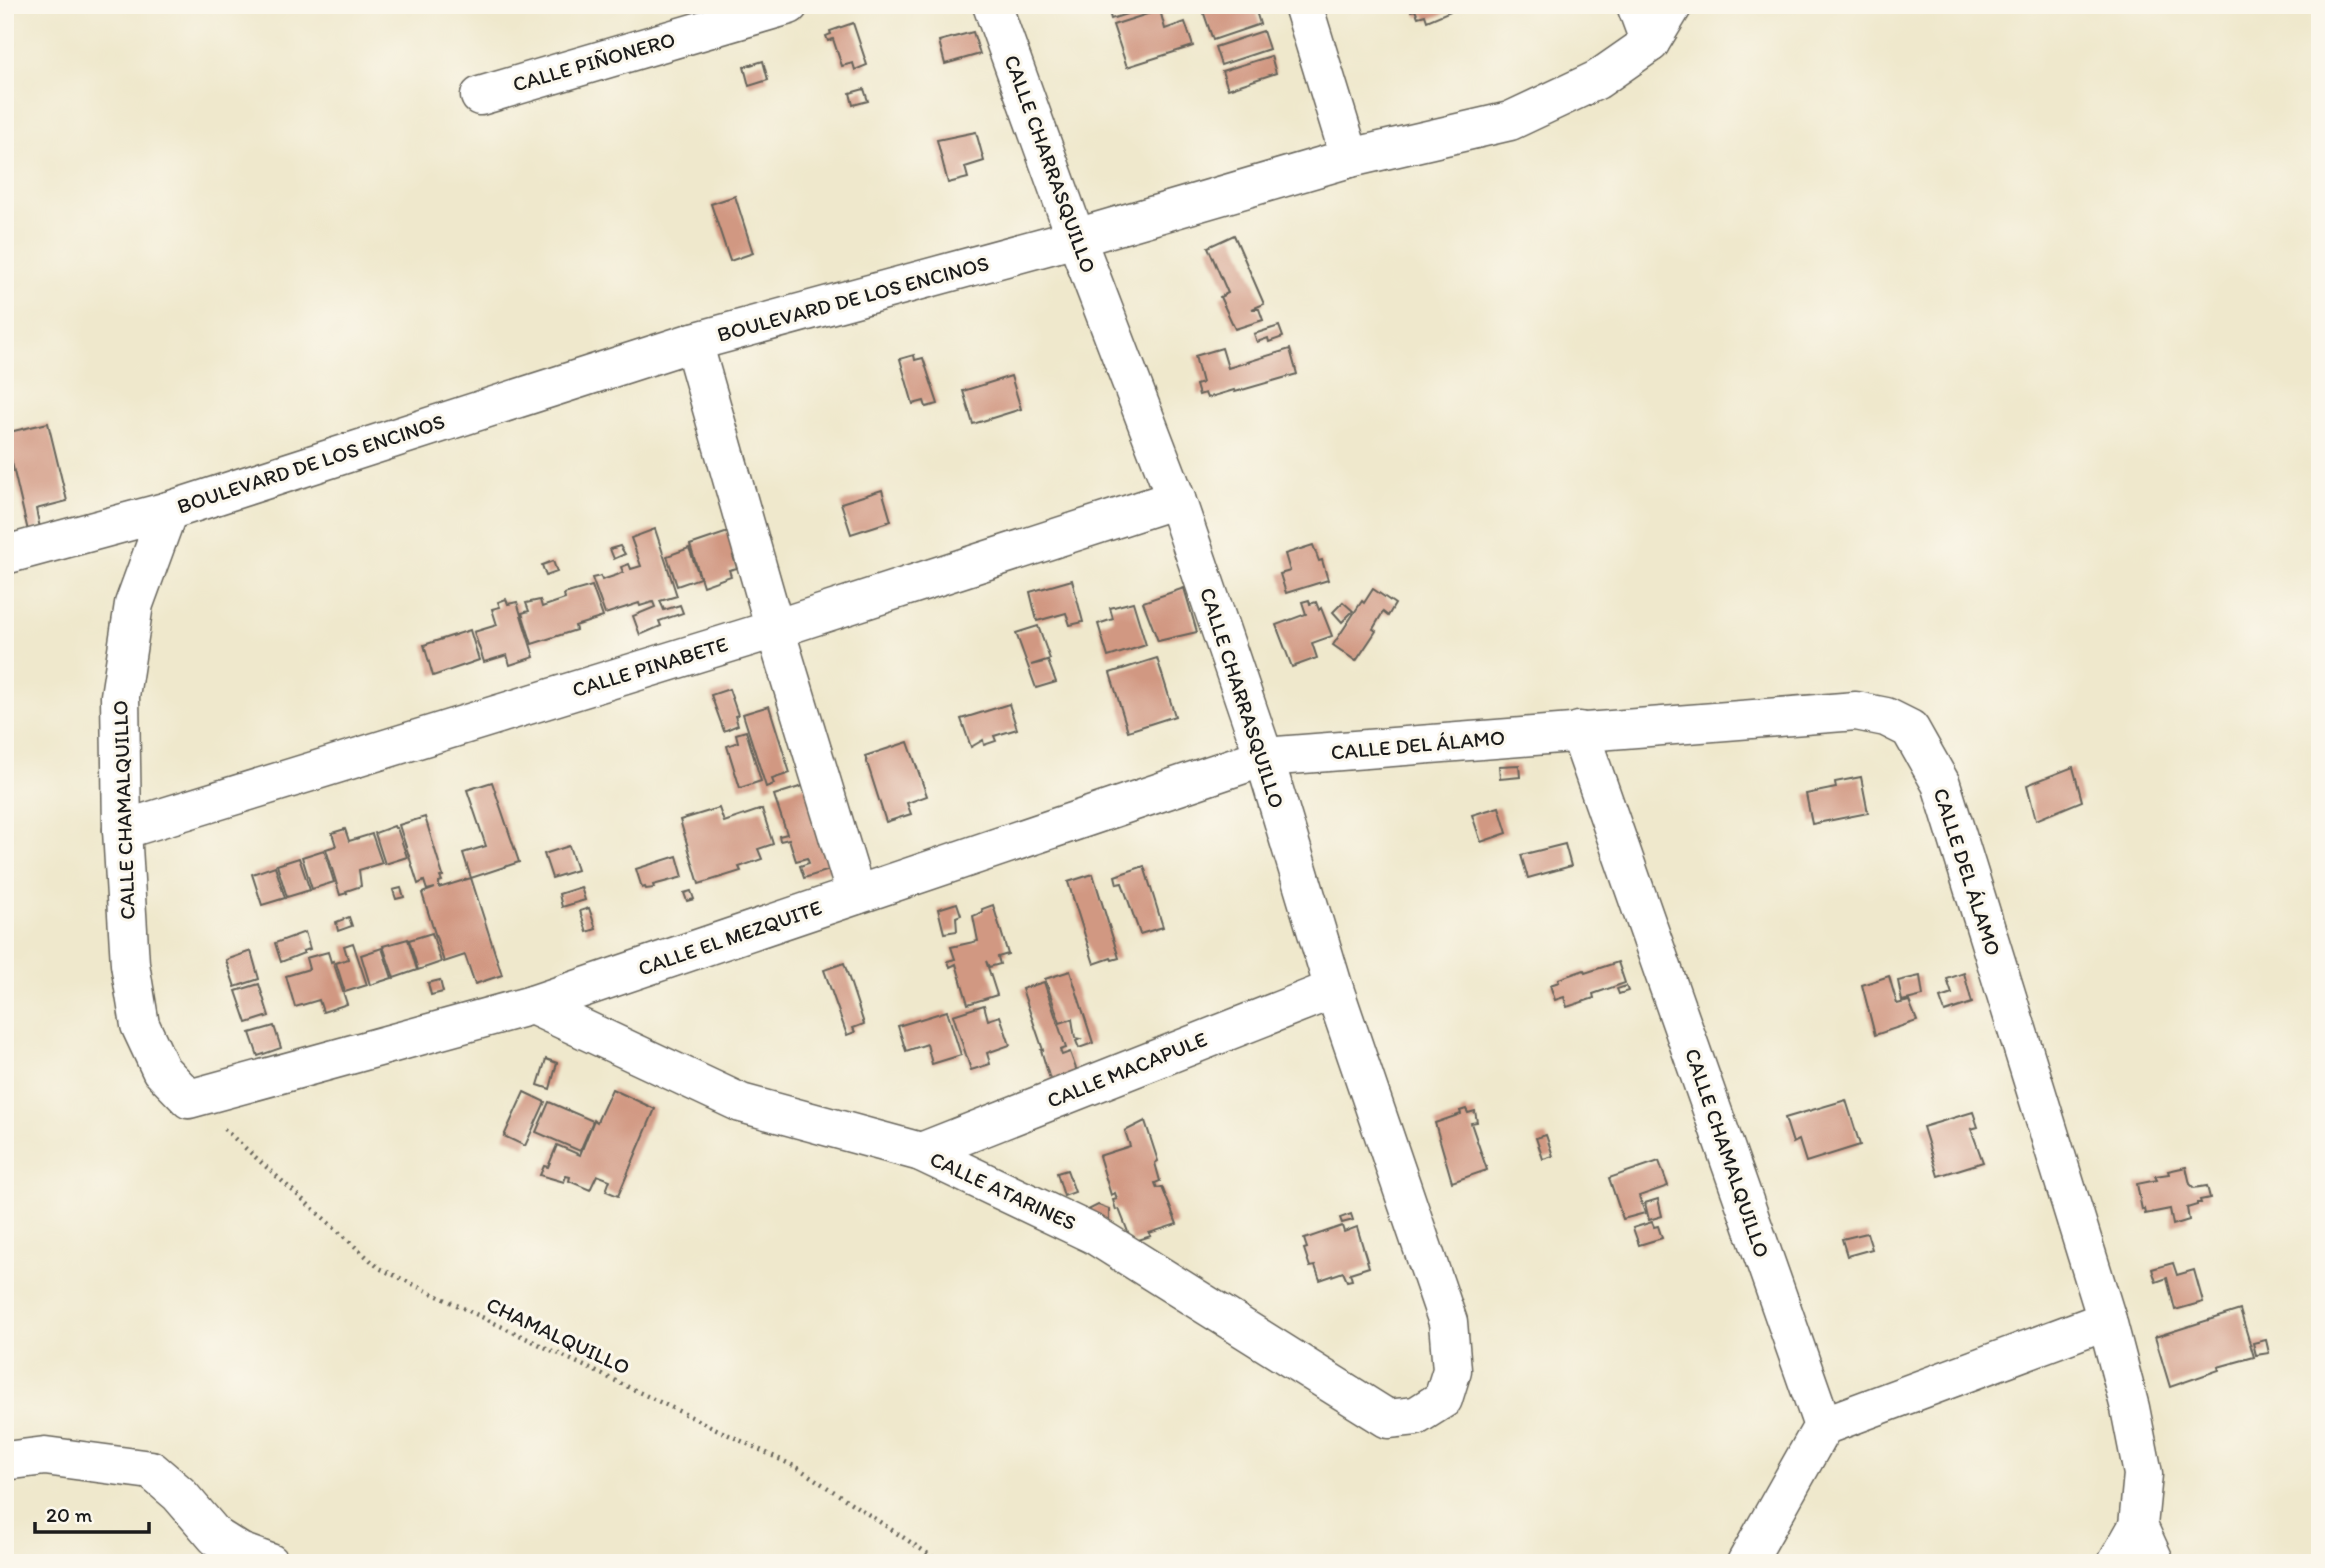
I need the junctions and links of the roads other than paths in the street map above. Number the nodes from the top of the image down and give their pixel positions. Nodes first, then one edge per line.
1 (789, 5) edge
2 (992, 5) edge
3 (1303, 5) edge
4 (1636, 5) edge
5 (1673, 5) edge
6 (1650, 43) junction
7 (480, 96) dead end
8 (1350, 158) junction
9 (1076, 238) junction
10 (693, 342) junction
11 (1176, 499) junction
12 (168, 511) junction
13 (5, 555) edge
14 (775, 629) junction
15 (1579, 731) junction
16 (1264, 757) junction
17 (122, 830) junction
18 (856, 895) junction
19 (1334, 989) junction
20 (532, 1005) junction
21 (190, 1098) joint
22 (921, 1152) junction
23 (2107, 1320) junction
24 (1443, 1399) joint
25 (1823, 1426) junction
26 (5, 1461) edge
27 (2138, 1526) junction
28 (270, 1563) edge
29 (1746, 1563) edge
30 (2117, 1563) edge
31 (2155, 1563) edge

1 - 7 street, CALLE PIÑONERO
2 - 9 street, CALLE CHARRASQUILLO
3 - 8 street
4 - 6 street
5 - 6 street, BOULEVARD DE LOS ENCINOS
6 - 8 street, BOULEVARD DE LOS ENCINOS
8 - 9 street, BOULEVARD DE LOS ENCINOS
9 - 10 street, BOULEVARD DE LOS ENCINOS
9 - 11 street, CALLE CHARRASQUILLO
10 - 12 street, BOULEVARD DE LOS ENCINOS
10 - 14 street
11 - 14 street, CALLE PINABETE
11 - 16 street, CALLE CHARRASQUILLO
12 - 13 street, BOULEVARD DE LOS ENCINOS
12 - 17 street, CALLE CHAMALQUILLO
14 - 17 street, CALLE PINABETE
14 - 18 street
15 - 16 street, CALLE DEL ÁLAMO
15 - 23 street, CALLE DEL ÁLAMO
15 - 25 street, CALLE CHAMALQUILLO
16 - 18 street, CALLE EL MEZQUITE
16 - 19 street, CALLE CHARRASQUILLO
17 - 21 street, CALLE CHAMALQUILLO
18 - 20 street, CALLE EL MEZQUITE
19 - 22 street, CALLE MACAPULE
19 - 24 street, CALLE CHARRASQUILLO
20 - 21 street, CALLE EL MEZQUITE
20 - 22 street, CALLE ATARINES
22 - 24 street, CALLE ATARINES
23 - 25 street
23 - 27 street, CALLE DEL ÁLAMO
25 - 29 street
26 - 28 street
27 - 30 street, CALLE DEL ÁLAMO
27 - 31 street

